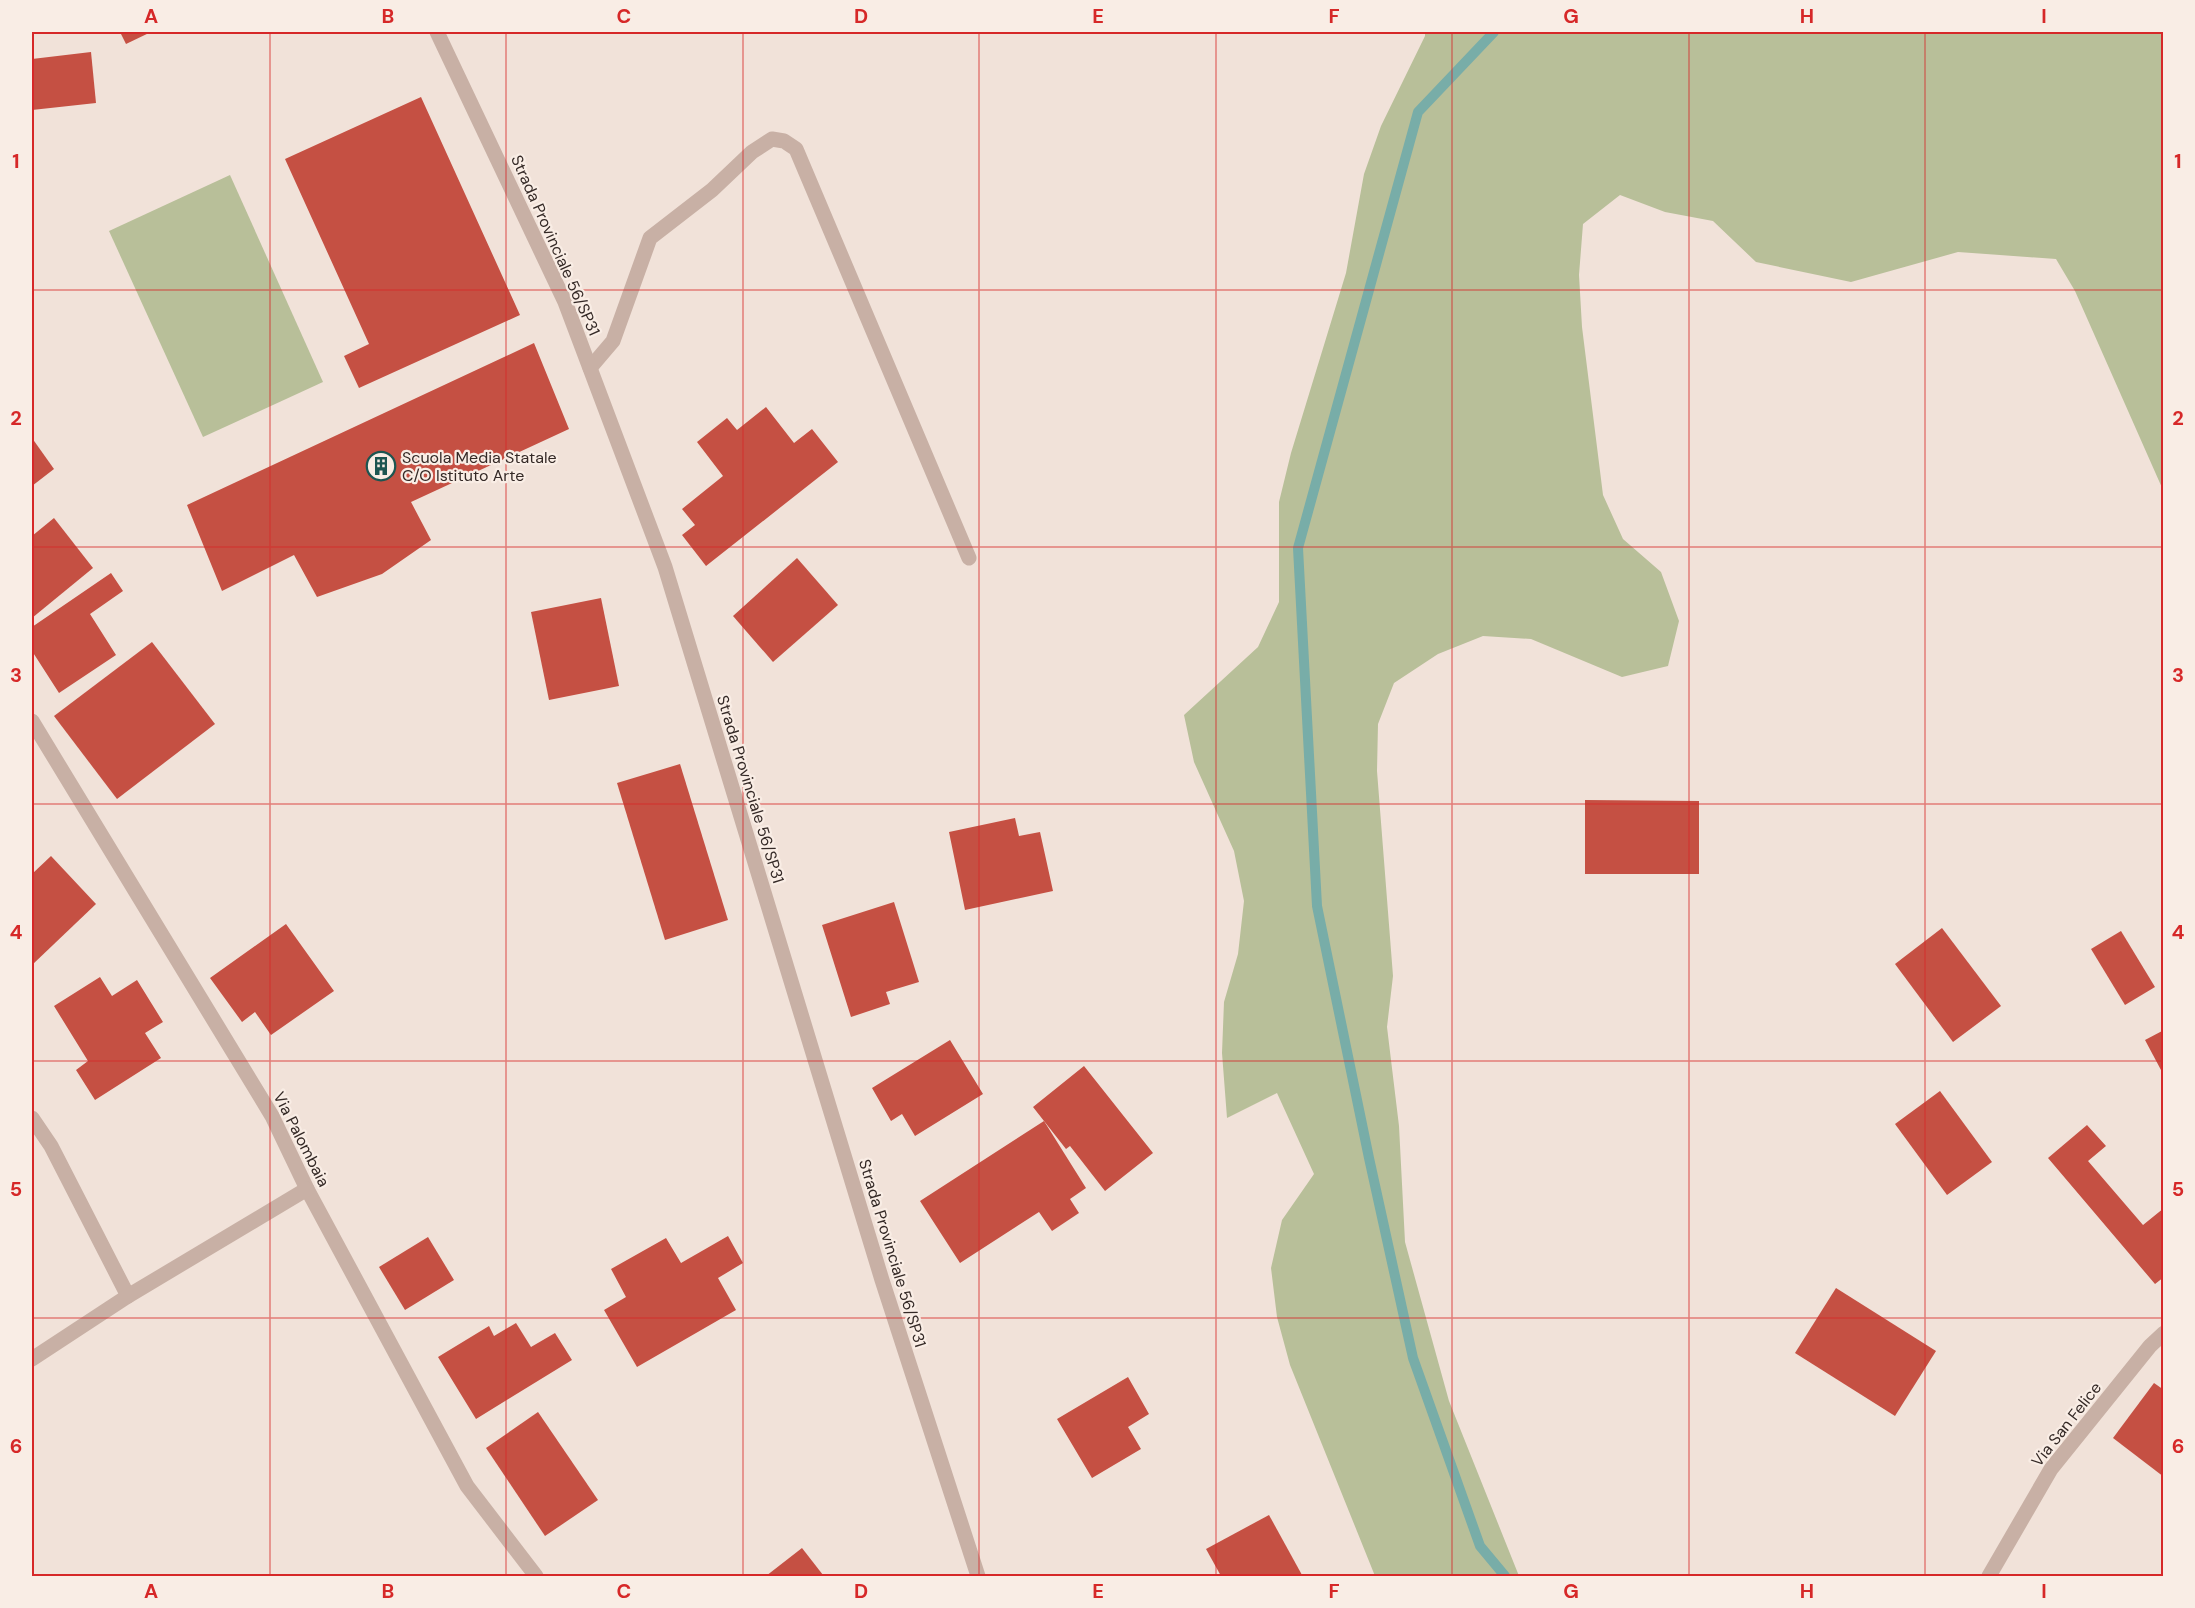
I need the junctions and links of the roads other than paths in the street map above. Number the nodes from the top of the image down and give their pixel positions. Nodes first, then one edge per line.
1 (436, 32) edge
2 (590, 368) junction
3 (969, 558) dead end
4 (32, 721) edge
5 (32, 1118) edge
6 (307, 1189) junction
7 (128, 1296) junction
8 (2163, 1333) edge
9 (32, 1359) edge
10 (536, 1576) edge
11 (978, 1576) edge
12 (1989, 1576) edge

1 - 2 street, Strada Provinciale 56/SP31
2 - 3 street
2 - 11 street, Strada Provinciale 56/SP31
4 - 6 street, Via Palombaia
5 - 7 street
6 - 7 street
6 - 10 street, Via Palombaia
7 - 9 street
8 - 12 street, Via San Felice

